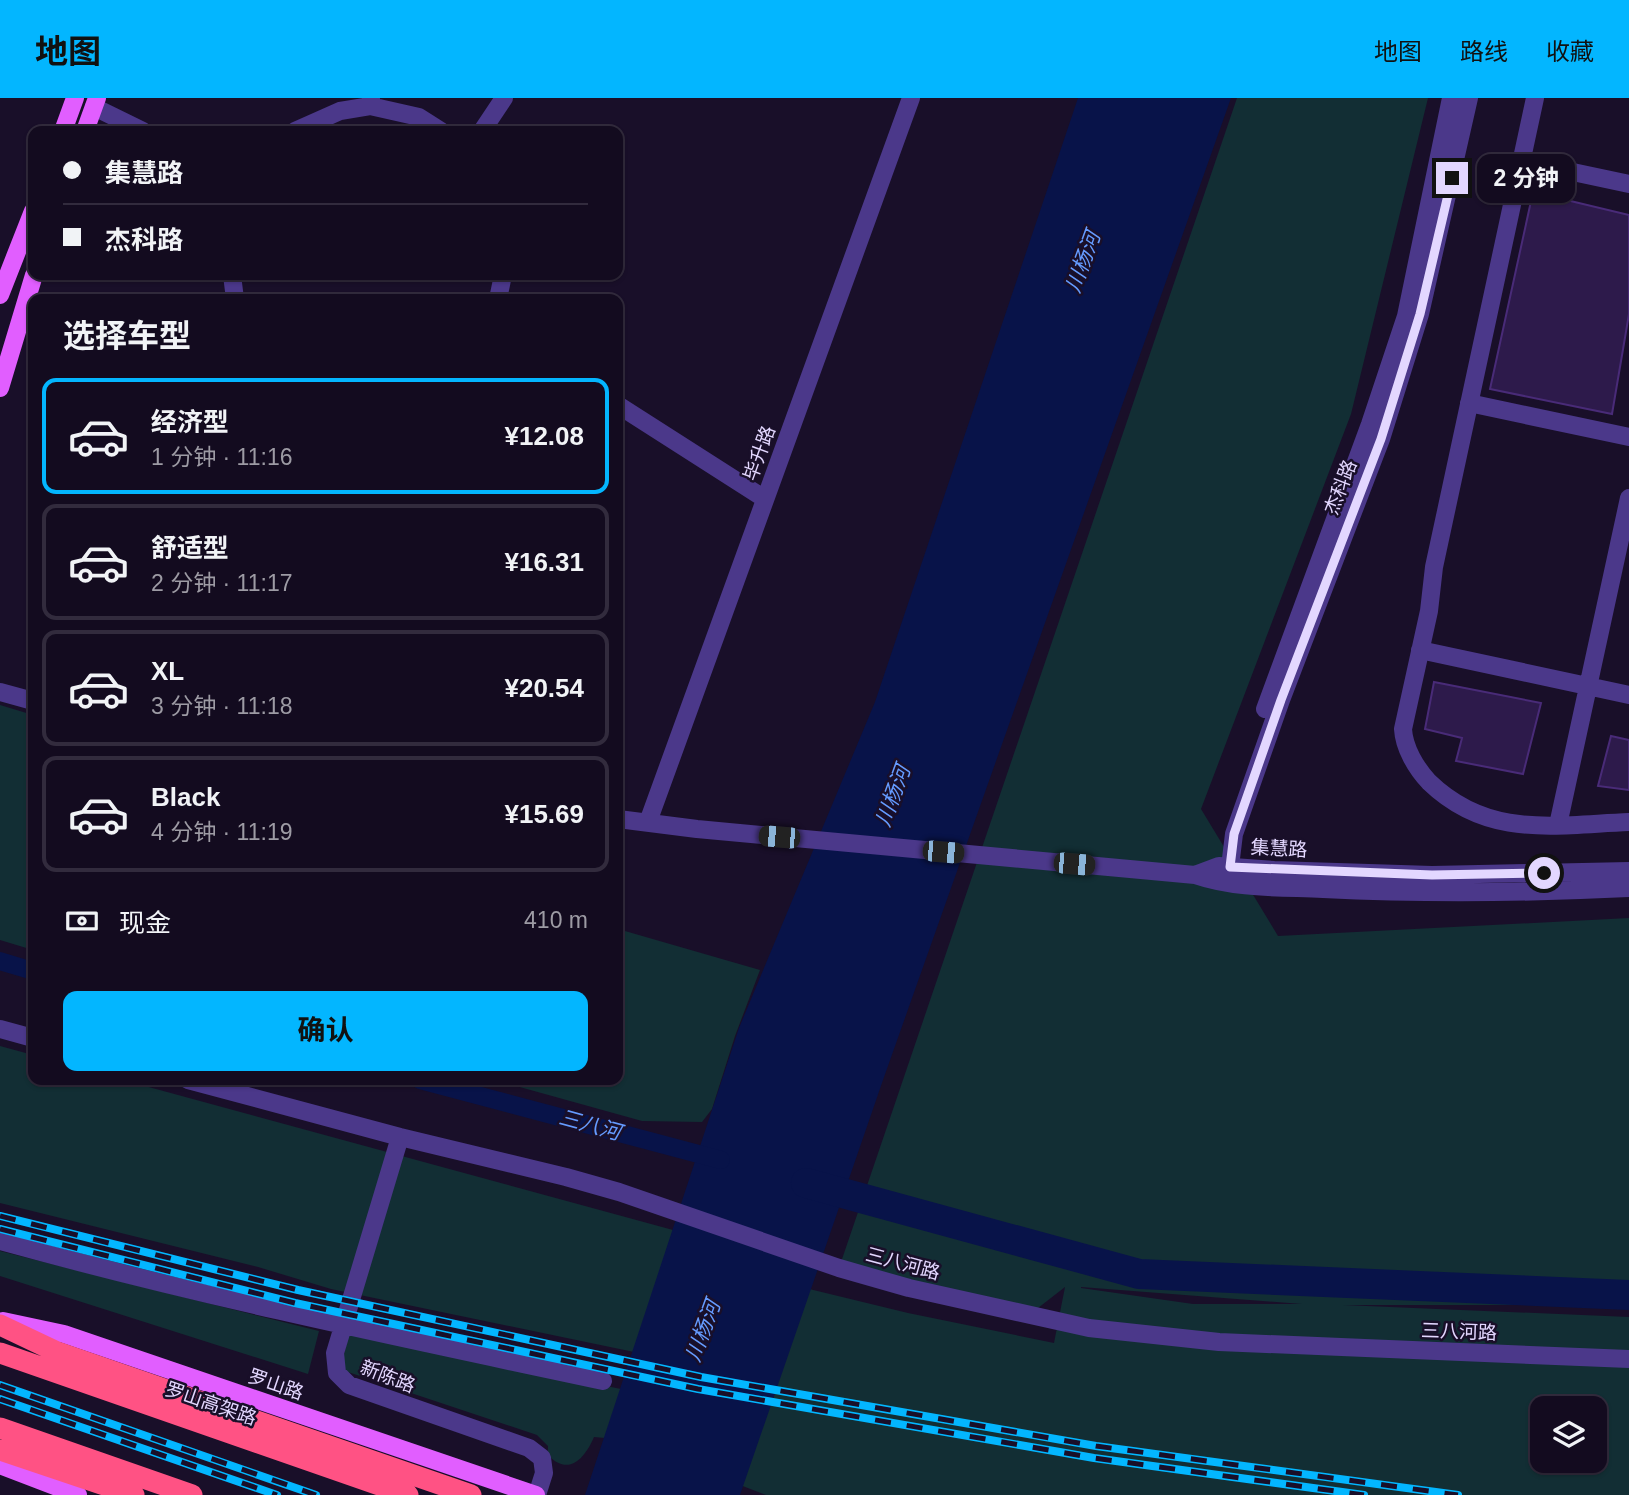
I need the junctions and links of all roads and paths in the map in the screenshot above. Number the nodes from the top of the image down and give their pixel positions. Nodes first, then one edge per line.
1 (75, 98) edge
2 (504, 98) edge
3 (911, 98) edge
4 (1451, 98) edge
5 (1469, 98) edge
6 (1535, 98) edge
7 (96, 102) edge
8 (370, 102) edge
9 (65, 126) edge
10 (87, 126) edge
11 (135, 126) edge
12 (306, 126) edge
13 (433, 126) edge
14 (485, 126) edge
15 (1521, 161) junction
16 (1629, 184) edge
17 (28, 224) edge
18 (0, 295) edge
19 (28, 295) edge
20 (0, 388) edge
21 (1469, 403) junction
22 (623, 408) edge
23 (1629, 437) edge
24 (1629, 498) edge
25 (765, 499) junction
26 (1420, 650) junction
27 (1588, 686) junction
28 (0, 692) edge
29 (1629, 695) edge
30 (28, 700) edge
31 (623, 820) edge
32 (648, 822) junction
33 (1629, 822) edge
34 (1558, 825) junction
35 (1629, 871) edge
36 (1224, 874) junction
37 (1629, 888) edge
38 (0, 1029) edge
39 (28, 1037) edge
40 (207, 1085) edge
41 (400, 1137) junction
42 (0, 1241) edge
43 (0, 1323) edge
44 (344, 1326) junction
45 (61, 1343) junction
46 (0, 1353) edge
47 (1629, 1359) edge
48 (603, 1381) dead end
49 (0, 1428) edge
50 (9, 1461) edge
51 (78, 1495) edge
52 (134, 1495) edge
53 (192, 1495) edge
54 (408, 1495) edge
55 (471, 1495) edge
56 (537, 1495) edge

1 - 9 main road
2 - 14 street
3 - 25 street, 毕升路
4 - 36 street, 杰科路
5 - 36 street, 杰科路
6 - 15 street
7 - 10 main road
7 - 11 street
8 - 12 street
8 - 13 street
15 - 16 street
15 - 21 street
17 - 18 main road
19 - 20 main road
21 - 23 street
21 - 26 street
22 - 25 street
24 - 27 street
25 - 32 street, 毕升路
26 - 27 street
26 - 34 street
27 - 29 street
27 - 34 street
28 - 30 street
31 - 32 street
32 - 36 street, 集慧路
33 - 34 street
35 - 36 street, 集慧路
36 - 37 street, 集慧路
38 - 39 street
40 - 41 street, 三八河路
41 - 44 street, 新陈路
41 - 47 street, 三八河路
42 - 44 street
43 - 45 highway
44 - 48 street
44 - 56 street, 新陈路
45 - 55 highway
45 - 56 main road, 罗山路
46 - 54 highway, 罗山高架路
49 - 53 highway
50 - 51 main road
50 - 52 highway

